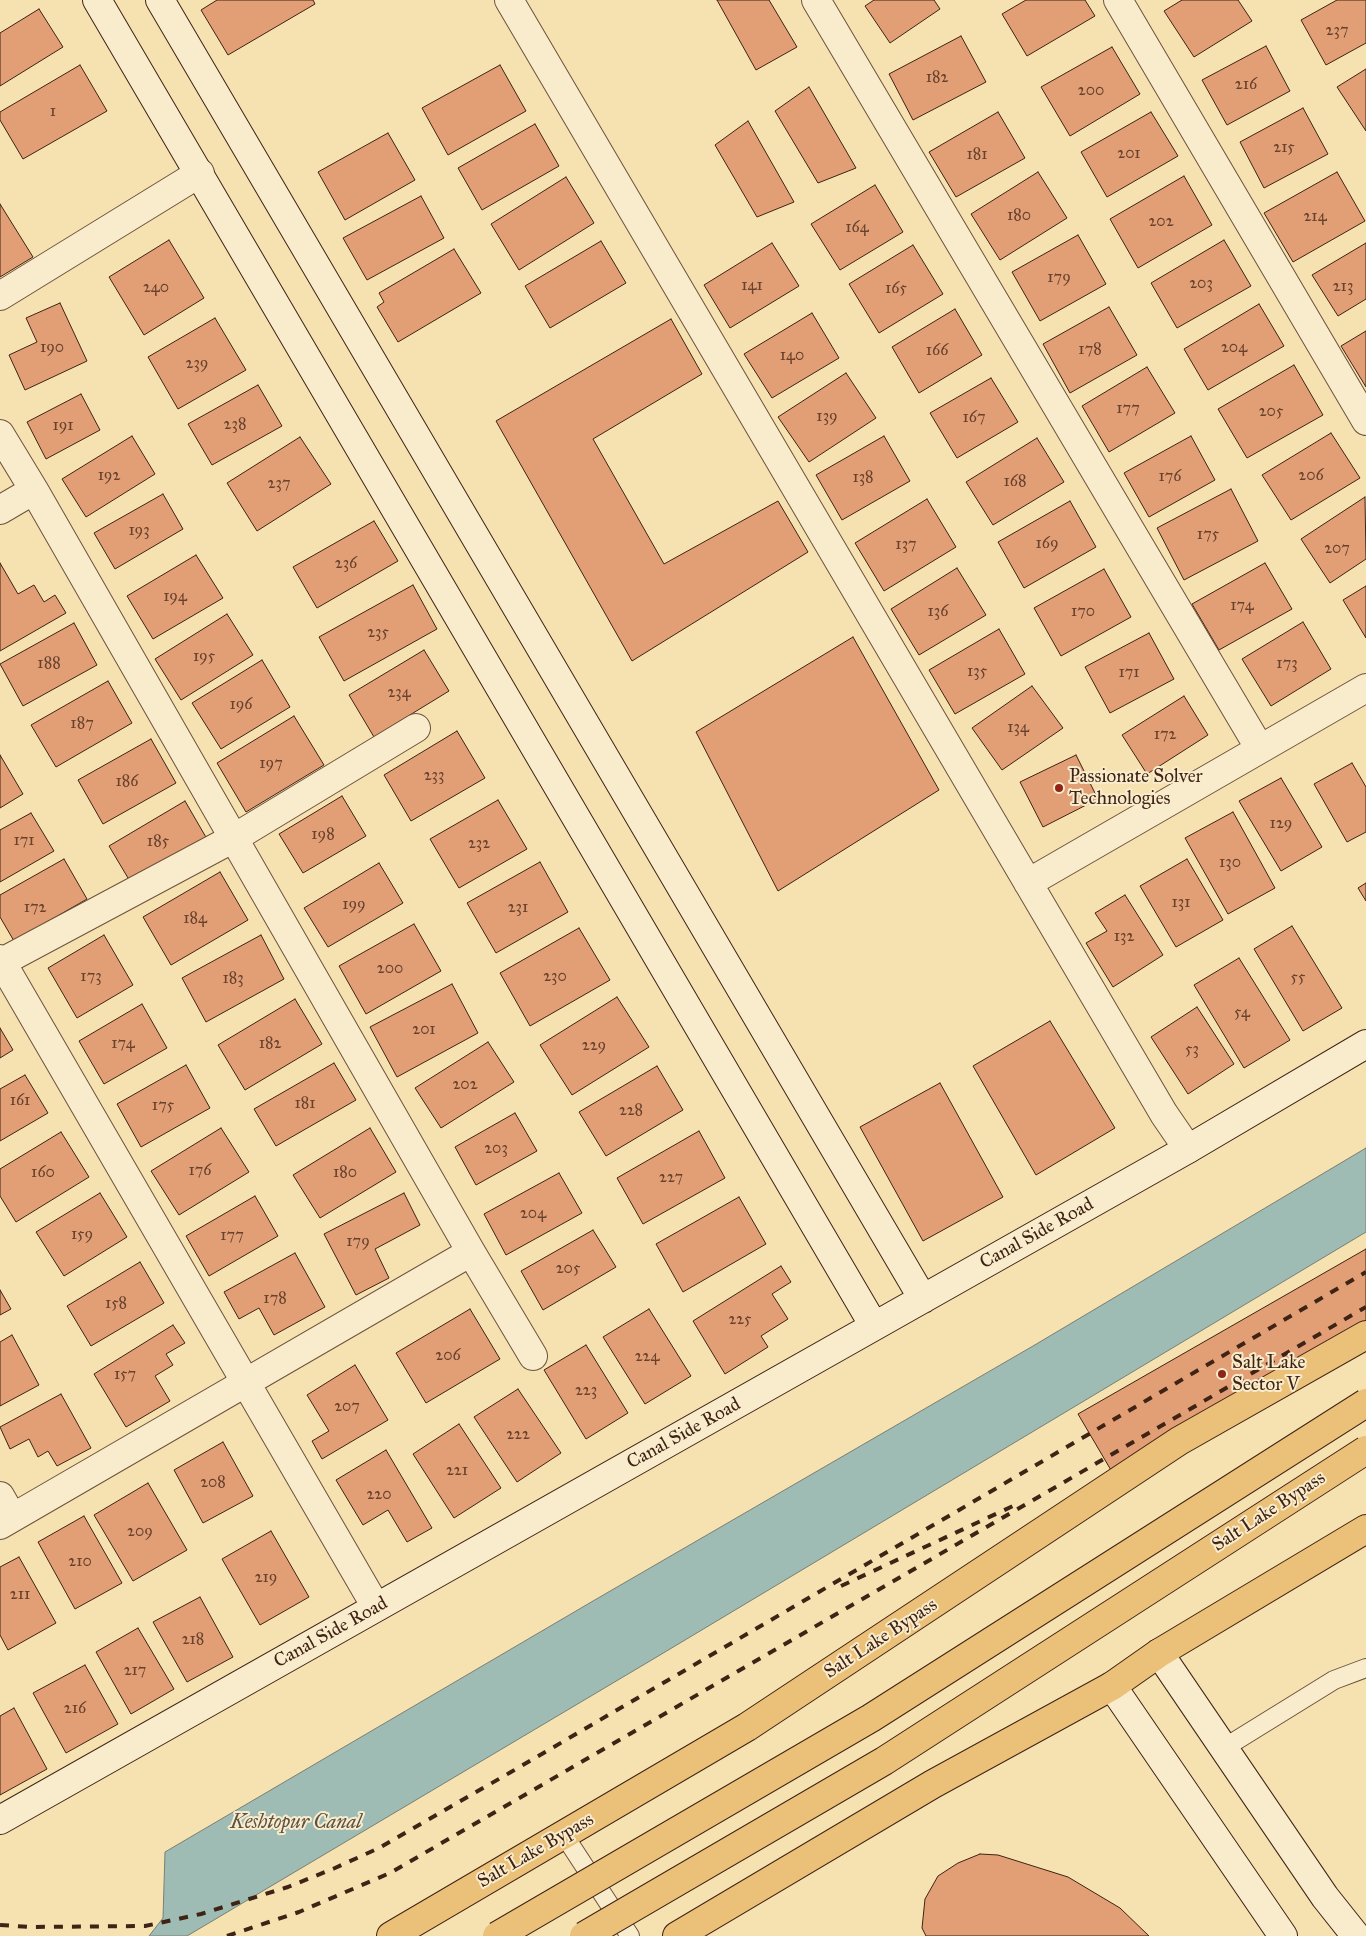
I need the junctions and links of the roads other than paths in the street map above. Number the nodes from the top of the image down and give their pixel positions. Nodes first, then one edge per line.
1 (97, 0) edge
2 (160, 0) edge
3 (509, 0) edge
4 (816, 0) edge
5 (1118, 0) edge
6 (200, 173) junction
7 (0, 296) edge
8 (1366, 421) edge
9 (0, 434) edge
10 (34, 490) junction
11 (0, 510) edge
12 (1366, 688) edge
13 (416, 728) dead end
14 (1260, 750) junction
15 (234, 838) junction
16 (1028, 883) junction
17 (0, 961) edge
18 (1366, 1044) edge
19 (1188, 1149) junction
20 (471, 1252) junction
21 (923, 1299) junction
22 (874, 1326) junction
23 (1366, 1335) edge
24 (533, 1356) dead end
25 (246, 1382) junction
26 (1366, 1403) edge
27 (1366, 1450) edge
28 (4, 1512) edge
29 (1366, 1529) edge
30 (376, 1607) junction
31 (1159, 1653) junction
32 (1366, 1668) edge
33 (1112, 1686) junction
34 (1224, 1748) junction
35 (0, 1820) edge
36 (564, 1835) junction
37 (391, 1936) edge
38 (497, 1936) edge
39 (584, 1936) edge
40 (630, 1936) edge
41 (678, 1936) edge
42 (1282, 1936) edge
43 (1356, 1936) edge

1 - 6 street
2 - 21 street
3 - 16 street
4 - 14 street
5 - 8 street
6 - 7 street
6 - 22 street
9 - 10 street
10 - 11 street
10 - 15 street
12 - 14 street
13 - 15 street
14 - 16 street
15 - 17 street
15 - 20 street
16 - 19 street
17 - 25 street
18 - 19 street, Canal Side Road
19 - 21 street, Canal Side Road
20 - 24 street
20 - 25 street
21 - 22 street, Canal Side Road
22 - 30 street, Canal Side Road
23 - 36 main road, Salt Lake Bypass
25 - 28 street
25 - 30 street
26 - 38 main road, bridge
27 - 39 main road, Salt Lake Bypass, bridge
29 - 31 main road
30 - 35 street, Canal Side Road
31 - 33 main road
31 - 34 street
32 - 34 lane
33 - 41 main road
33 - 42 street
34 - 43 street
36 - 37 main road, Salt Lake Bypass
36 - 40 lane

